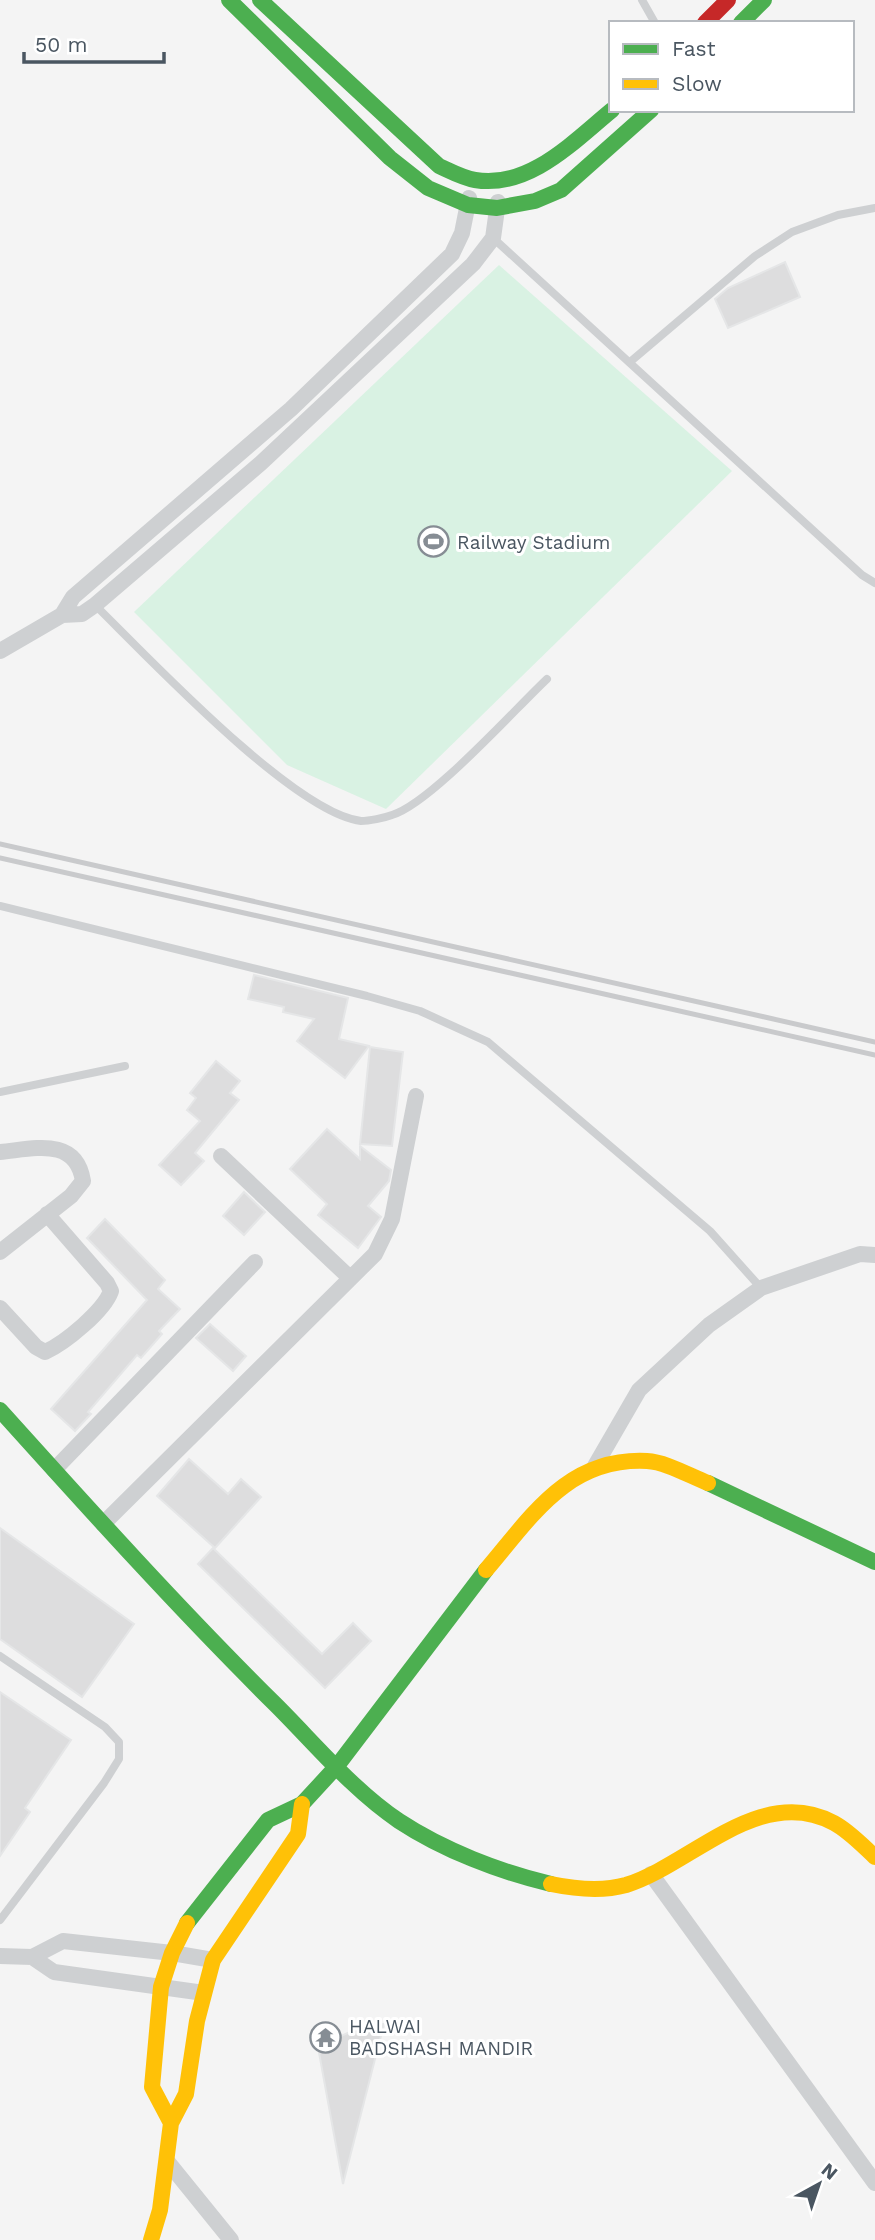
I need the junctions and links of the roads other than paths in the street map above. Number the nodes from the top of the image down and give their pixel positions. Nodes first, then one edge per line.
1 (229, 0) edge
2 (260, 0) edge
3 (642, 0) edge
4 (728, 0) edge
5 (764, 0) edge
6 (654, 21) edge
7 (707, 21) edge
8 (743, 21) edge
9 (610, 112) edge
10 (649, 112) edge
11 (472, 180) junction
12 (501, 183) junction
13 (468, 205) junction
14 (497, 208) junction
15 (875, 208) edge
16 (493, 238) junction
17 (630, 362) junction
18 (875, 583) edge
19 (95, 605) junction
20 (62, 615) junction
21 (0, 651) edge
22 (547, 679) dead end
23 (0, 906) edge
24 (125, 1066) dead end
25 (0, 1092) edge
26 (416, 1097) dead end
27 (0, 1152) edge
28 (221, 1156) dead end
29 (47, 1214) junction
30 (0, 1252) edge
31 (875, 1255) edge
32 (255, 1262) dead end
33 (351, 1278) junction
34 (761, 1288) junction
35 (0, 1308) edge
36 (0, 1410) edge
37 (594, 1466) junction
38 (54, 1470) junction
39 (103, 1524) junction
40 (875, 1562) edge
41 (0, 1656) edge
42 (337, 1766) junction
43 (302, 1804) junction
44 (875, 1857) edge
45 (651, 1874) junction
46 (0, 1920) edge
47 (172, 1953) junction
48 (0, 1956) edge
49 (32, 1957) junction
50 (213, 1961) junction
51 (161, 1987) junction
52 (204, 1993) junction
53 (171, 2123) junction
54 (167, 2161) junction
55 (875, 2183) edge
56 (151, 2240) edge
57 (232, 2240) edge

1 - 13 main road
2 - 11 main road
3 - 6 lane
4 - 7 main road
5 - 8 main road
9 - 12 main road
10 - 14 main road
11 - 12 main road
11 - 13 street
12 - 14 street
13 - 14 main road
13 - 20 street
14 - 16 street
15 - 17 lane
16 - 17 lane
16 - 19 street
17 - 18 lane
19 - 20 street
19 - 22 lane
20 - 21 street
23 - 34 lane
24 - 25 lane
26 - 33 street
27 - 29 street
28 - 33 street
29 - 30 street
29 - 35 street
31 - 34 street
32 - 38 street
33 - 39 street
34 - 37 street
36 - 38 main road
37 - 40 main road
37 - 42 main road
38 - 39 main road
39 - 42 main road
41 - 46 lane
42 - 43 main road
42 - 45 main road
43 - 47 main road
43 - 50 main road
44 - 45 main road
45 - 55 street
47 - 49 street
47 - 50 street
47 - 51 main road
48 - 49 street
49 - 51 street
50 - 52 main road
51 - 52 street
51 - 53 main road
52 - 53 main road
53 - 54 main road
54 - 56 main road
54 - 57 street

